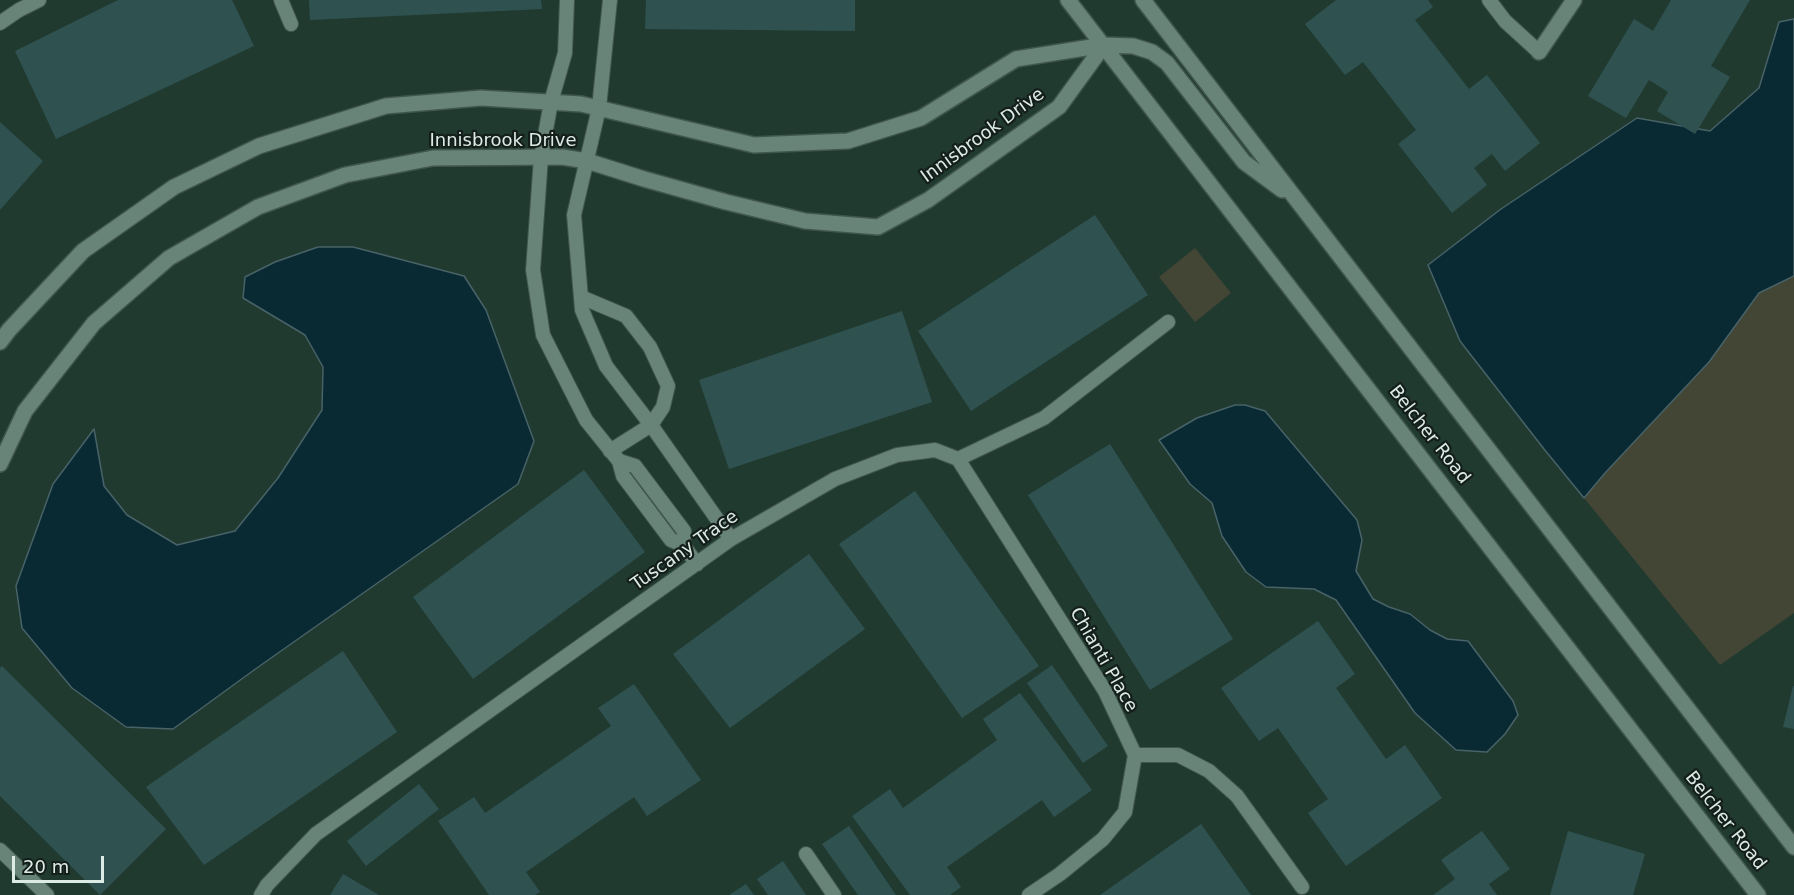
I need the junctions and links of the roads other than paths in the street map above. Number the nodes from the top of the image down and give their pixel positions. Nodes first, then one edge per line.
1 (39, 0) edge
2 (281, 0) edge
3 (567, 0) edge
4 (610, 0) edge
5 (1068, 0) edge
6 (1489, 0) edge
7 (1574, 0) edge
8 (1142, 1) edge
9 (0, 23) edge
10 (291, 24) dead end
11 (1104, 45) junction
12 (1539, 52) joint
13 (551, 102) junction
14 (600, 108) junction
15 (541, 158) junction
16 (587, 161) junction
17 (1295, 198) junction
18 (581, 297) junction
19 (1168, 322) dead end
20 (0, 342) edge
21 (651, 425) junction
22 (615, 456) junction
23 (958, 459) junction
24 (0, 464) edge
25 (731, 539) junction
26 (697, 564) junction
27 (1135, 755) junction
28 (1794, 847) edge
29 (0, 850) edge
30 (806, 854) dead end
31 (1302, 887) dead end
32 (47, 895) edge
33 (261, 895) edge
34 (834, 895) edge
35 (1029, 895) edge
36 (1758, 895) edge

1 - 9 lane
2 - 10 lane
3 - 13 lane
4 - 14 lane
5 - 11 street, Belcher Road
6 - 12 lane
7 - 12 street
8 - 17 street, Belcher Road
11 - 14 street, Innisbrook Drive
11 - 16 street, Innisbrook Drive
11 - 17 street
11 - 36 street, Belcher Road
13 - 14 street, Innisbrook Drive
13 - 15 lane
13 - 20 street, Innisbrook Drive
14 - 16 lane
15 - 16 street, Innisbrook Drive
15 - 22 lane
15 - 24 street, Innisbrook Drive
16 - 18 lane
17 - 28 street, Belcher Road
18 - 21 lane
18 - 21 lane
19 - 23 lane
21 - 22 lane
21 - 25 lane
22 - 26 lane
23 - 25 lane, Tuscany Trace
23 - 27 lane, Chianti Place
25 - 26 lane, Tuscany Trace
26 - 33 lane, Tuscany Trace
27 - 31 lane
27 - 35 lane
29 - 32 lane
30 - 34 lane

